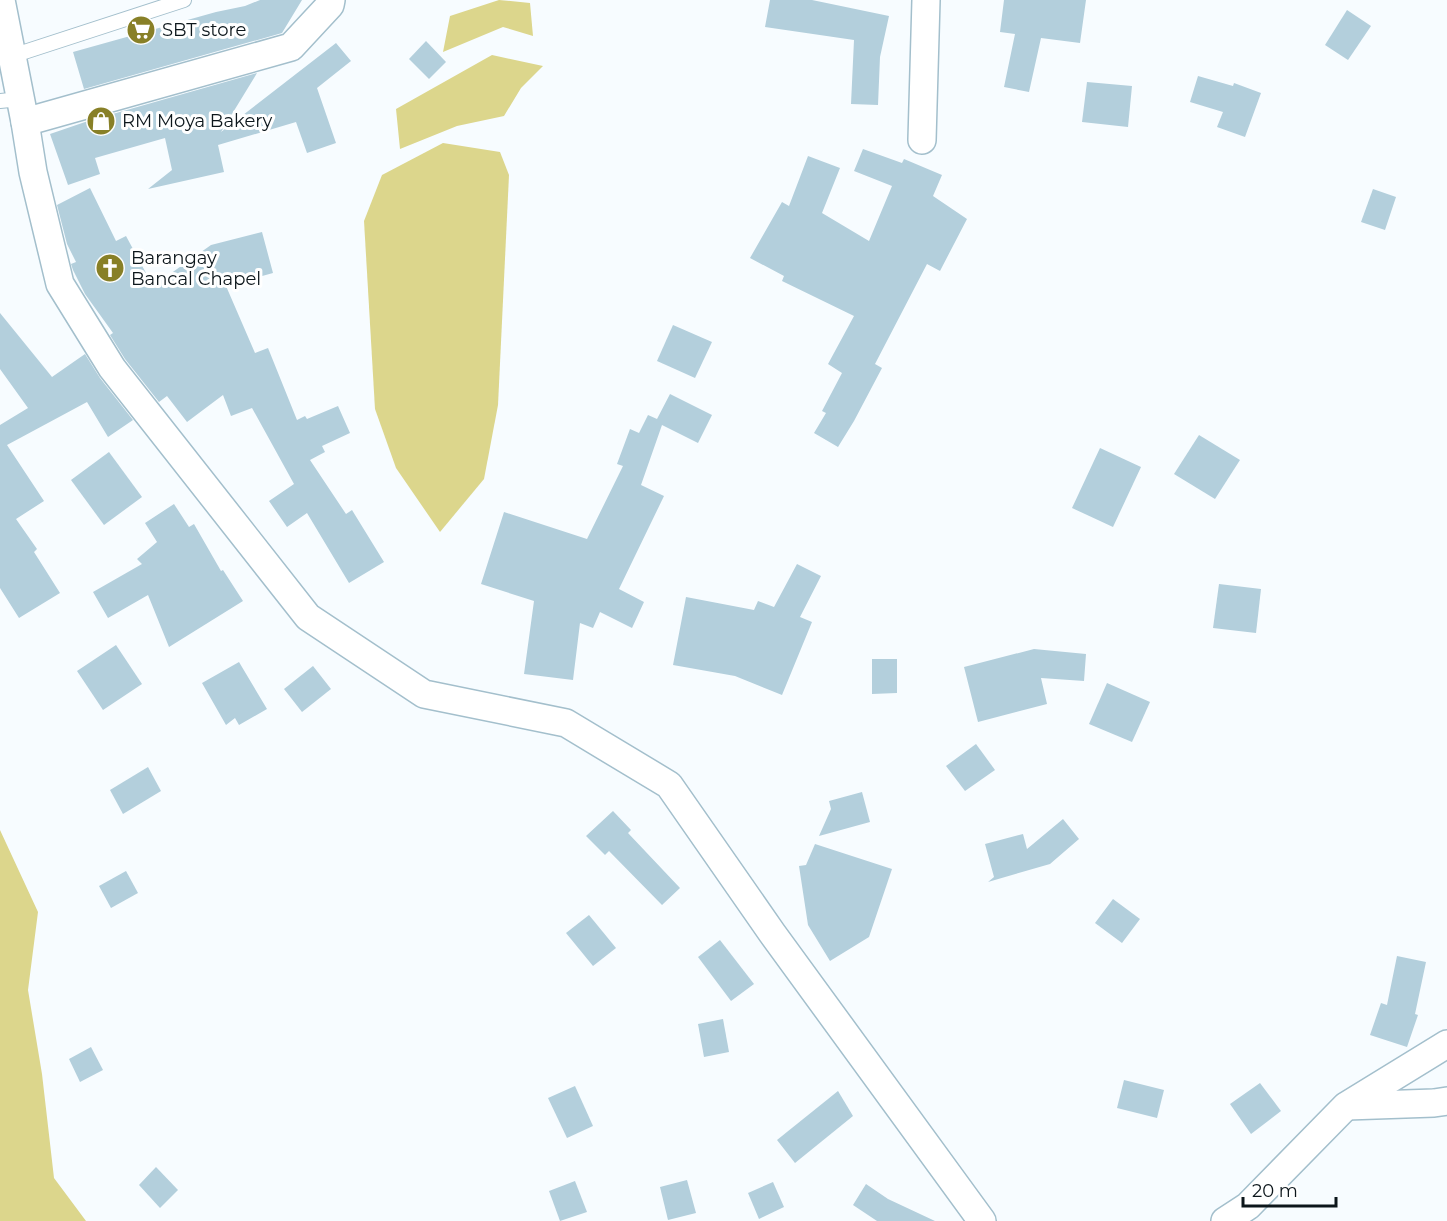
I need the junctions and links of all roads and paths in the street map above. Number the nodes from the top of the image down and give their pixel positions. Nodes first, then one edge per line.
1 (1, 0) edge
2 (184, 0) edge
3 (331, 0) edge
4 (926, 0) edge
5 (12, 56) junction
6 (15, 108) edge
7 (922, 140) dead end
8 (1447, 1044) edge
9 (1447, 1101) edge
10 (1346, 1106) junction
11 (982, 1221) edge
12 (1225, 1221) edge

1 - 5 street
2 - 5 lane
3 - 6 street
4 - 7 street
5 - 6 street
6 - 11 street
8 - 10 street
9 - 10 street
10 - 12 street

